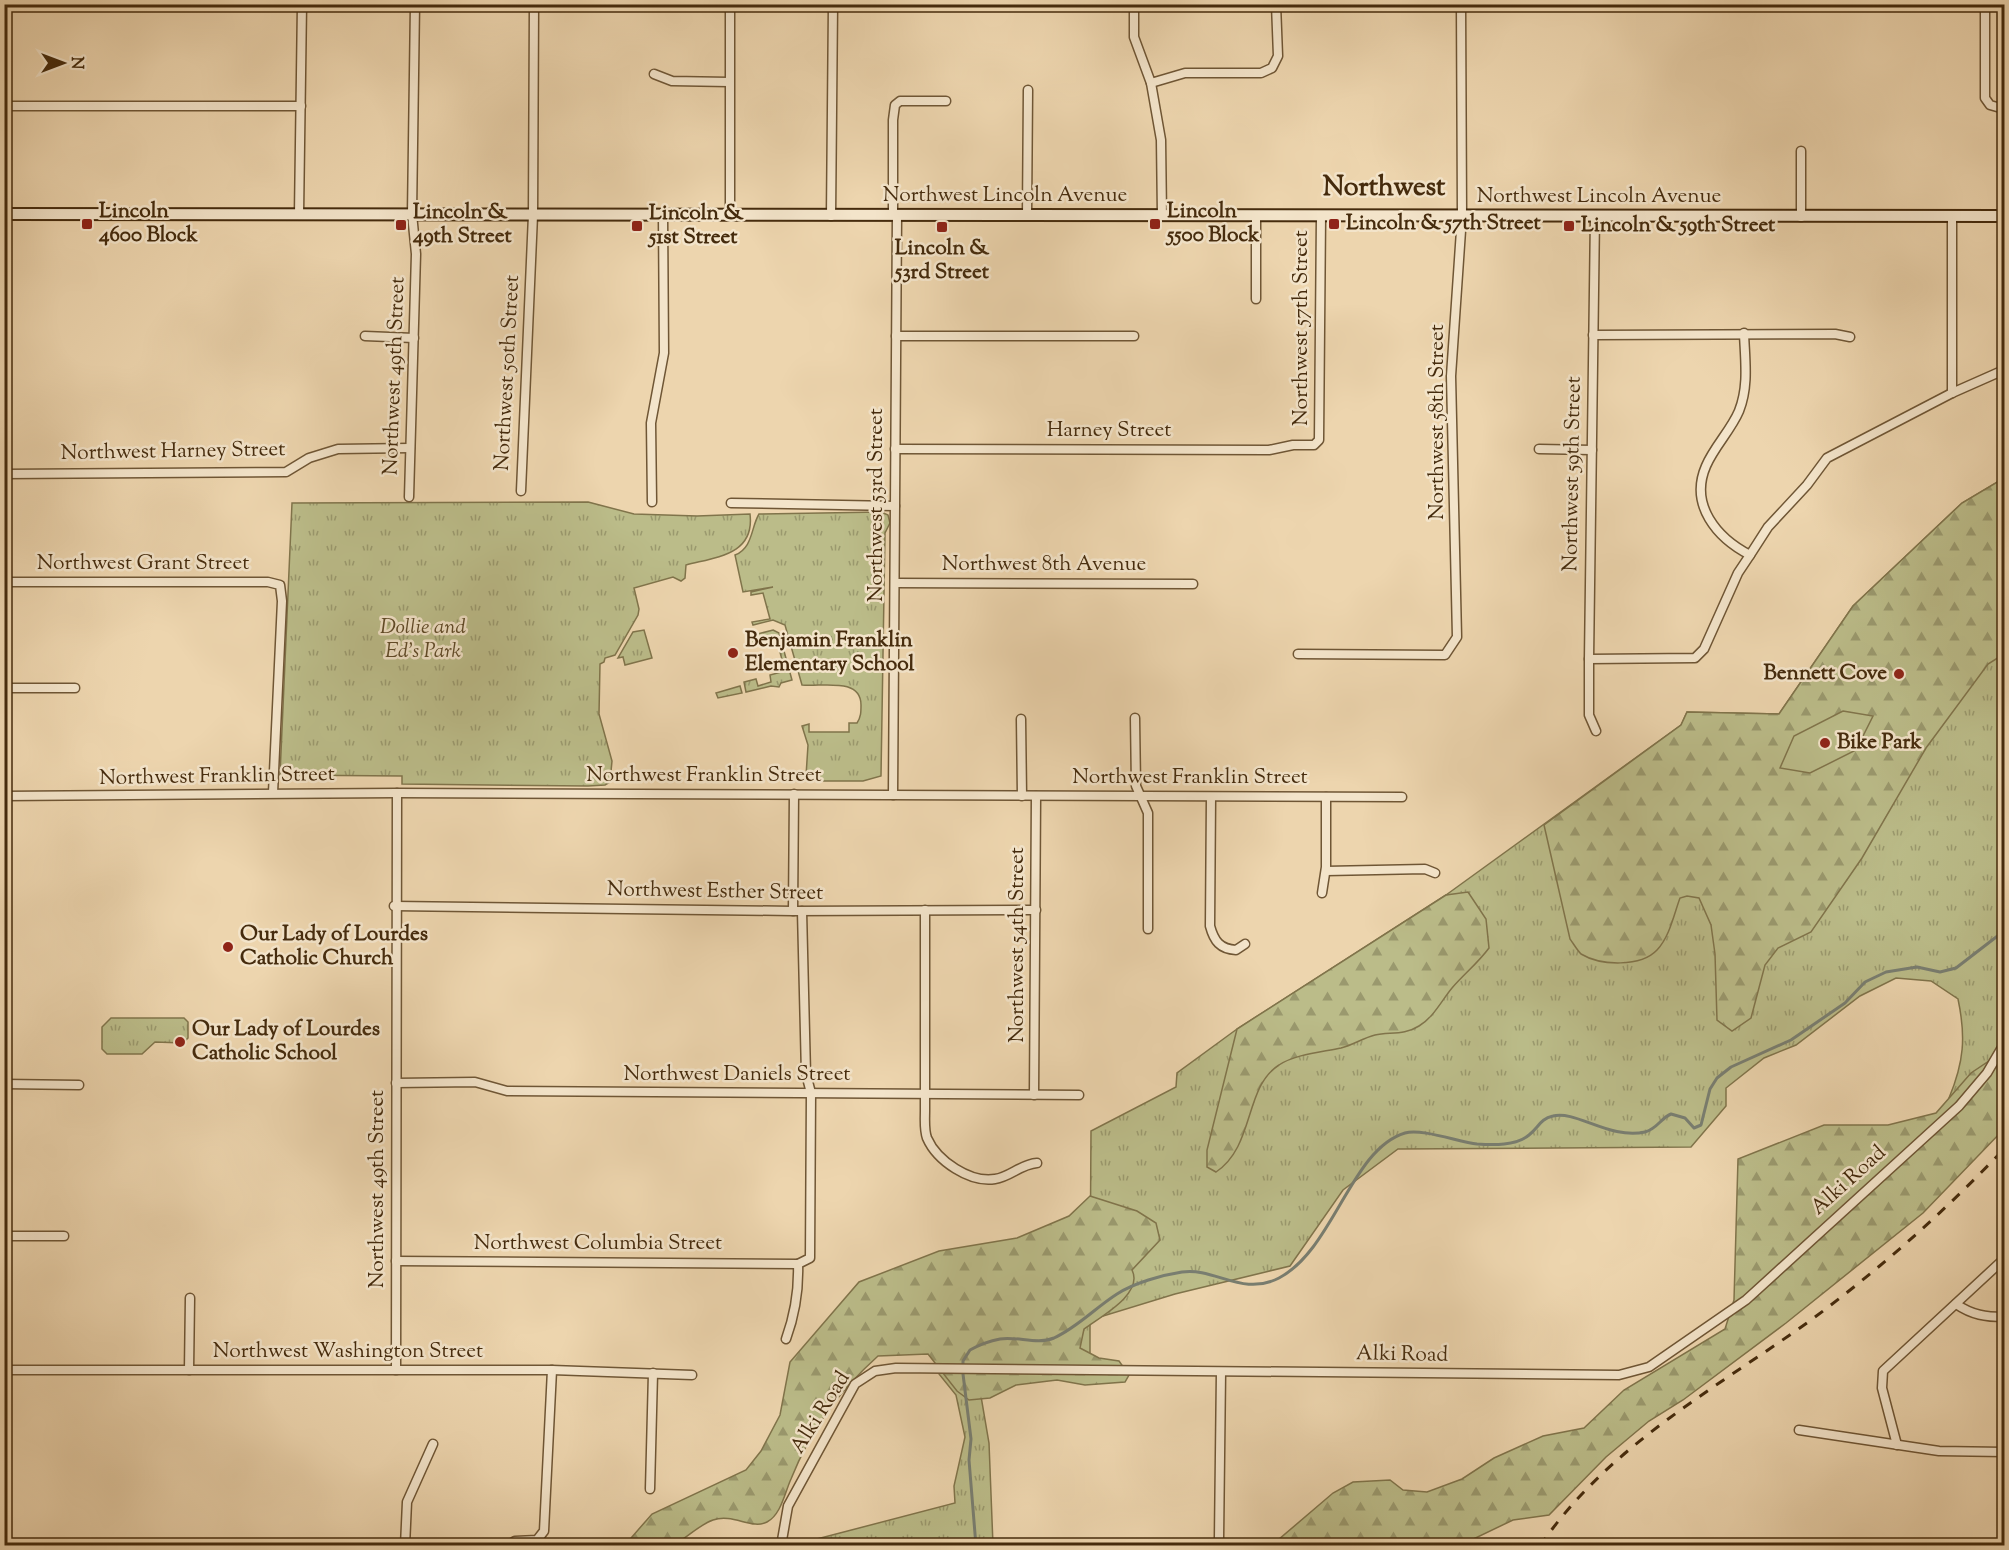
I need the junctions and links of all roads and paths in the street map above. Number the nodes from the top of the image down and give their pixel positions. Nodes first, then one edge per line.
1 (302, 4) edge
2 (415, 4) edge
3 (534, 4) edge
4 (730, 4) edge
5 (833, 4) edge
6 (1134, 4) edge
7 (1275, 4) edge
8 (1461, 4) edge
9 (1985, 4) edge
10 (654, 74) dead end
11 (729, 82) junction
12 (1151, 83) junction
13 (1028, 90) dead end
14 (946, 101) dead end
15 (4, 106) edge
16 (301, 106) junction
17 (2004, 109) edge
18 (1801, 151) dead end
19 (299, 213) junction
20 (4, 214) edge
21 (412, 214) junction
22 (533, 215) junction
23 (663, 215) junction
24 (895, 215) junction
25 (1027, 215) junction
26 (730, 216) junction
27 (831, 216) junction
28 (1162, 216) junction
29 (1256, 216) junction
30 (1321, 216) junction
31 (1462, 216) junction
32 (1595, 216) junction
33 (1952, 216) junction
34 (2004, 216) edge
35 (1801, 217) junction
36 (1256, 299) dead end
37 (1744, 333) junction
38 (1593, 335) junction
39 (365, 336) dead end
40 (896, 336) junction
41 (1134, 336) dead end
42 (1850, 337) dead end
43 (414, 338) junction
44 (2004, 370) edge
45 (1952, 393) junction
46 (1319, 440) joint
47 (410, 448) junction
48 (895, 449) junction
49 (1539, 449) dead end
50 (1592, 450) junction
51 (4, 474) edge
52 (521, 491) dead end
53 (409, 497) dead end
54 (652, 502) dead end
55 (731, 503) dead end
56 (895, 506) junction
57 (1750, 555) junction
58 (4, 582) edge
59 (895, 583) junction
60 (1193, 584) dead end
61 (1298, 654) dead end
62 (1589, 659) junction
63 (4, 688) edge
64 (75, 688) dead end
65 (1135, 718) dead end
66 (1021, 719) dead end
67 (1596, 731) dead end
68 (273, 793) junction
69 (396, 793) junction
70 (794, 794) junction
71 (893, 795) junction
72 (4, 796) edge
73 (1022, 796) junction
74 (1036, 796) junction
75 (1139, 796) junction
76 (1211, 797) junction
77 (1326, 797) junction
78 (1402, 797) dead end
79 (1326, 871) junction
80 (1435, 873) dead end
81 (1322, 893) dead end
82 (394, 906) junction
83 (925, 910) junction
84 (1036, 910) junction
85 (797, 911) junction
86 (1148, 929) dead end
87 (1245, 944) dead end
88 (2004, 1044) edge
89 (396, 1083) junction
90 (4, 1084) edge
91 (79, 1085) dead end
92 (811, 1093) junction
93 (925, 1094) junction
94 (1034, 1095) junction
95 (1079, 1095) dead end
96 (1037, 1162) dead end
97 (4, 1236) edge
98 (64, 1236) dead end
99 (2004, 1259) edge
100 (396, 1261) junction
101 (798, 1264) junction
102 (190, 1298) dead end
103 (1956, 1304) junction
104 (2004, 1317) edge
105 (786, 1339) dead end
106 (4, 1370) edge
107 (189, 1370) junction
108 (396, 1370) junction
109 (552, 1370) junction
110 (1221, 1372) junction
111 (653, 1373) junction
112 (692, 1375) dead end
113 (1799, 1430) dead end
114 (433, 1444) dead end
115 (1897, 1445) junction
116 (2004, 1452) edge
117 (650, 1489) dead end
118 (1219, 1539) dead end
119 (405, 1545) edge
120 (507, 1545) edge
121 (781, 1545) edge

1 - 16 street
2 - 21 street, Northwest 49th Street
3 - 22 street, Northwest 50th Street
4 - 11 street
5 - 27 street
6 - 12 street
7 - 12 street
8 - 31 street, Northwest 58th Street
9 - 17 street
10 - 11 street
11 - 26 street
12 - 28 street
13 - 25 street
14 - 24 street, Northwest 53rd Street
15 - 16 street
16 - 19 street
18 - 35 street
19 - 20 street, Northwest Lincoln Avenue
19 - 21 street, Northwest Lincoln Avenue
21 - 22 street, Northwest Lincoln Avenue
21 - 43 street, Northwest 49th Street
22 - 23 street, Northwest Lincoln Avenue
22 - 52 street, Northwest 50th Street
23 - 26 street, Northwest Lincoln Avenue
23 - 54 street
24 - 25 street, Northwest Lincoln Avenue
24 - 27 street, Northwest Lincoln Avenue
24 - 40 street, Northwest 53rd Street
25 - 28 street, Northwest Lincoln Avenue
26 - 27 street, Northwest Lincoln Avenue
28 - 29 street, Northwest Lincoln Avenue
29 - 30 street, Northwest Lincoln Avenue
29 - 36 street
30 - 31 street, Northwest Lincoln Avenue
30 - 46 street, Northwest 57th Street
31 - 32 street, Northwest Lincoln Avenue
31 - 61 street, Northwest 58th Street
32 - 35 street, Northwest Lincoln Avenue
32 - 38 street, Northwest 59th Street
33 - 34 street, Northwest Lincoln Avenue
33 - 35 street, Northwest Lincoln Avenue
33 - 45 street
37 - 38 street
37 - 42 street
37 - 57 street
38 - 50 street, Northwest 59th Street
39 - 43 street
40 - 41 street
40 - 48 street, Northwest 53rd Street
43 - 47 street, Northwest 49th Street
44 - 45 street
45 - 57 street
46 - 48 street, Harney Street
47 - 51 street, Northwest Harney Street
47 - 53 street, Northwest 49th Street
48 - 56 street, Northwest 53rd Street
49 - 50 street
50 - 62 street, Northwest 59th Street
55 - 56 street
56 - 59 street, Northwest 53rd Street
57 - 62 street
58 - 68 street, Northwest Grant Street
59 - 60 street, Northwest 8th Avenue
59 - 71 street, Northwest 53rd Street
62 - 67 street, Northwest 59th Street
63 - 64 street
65 - 75 street
66 - 73 street
68 - 69 street, Northwest Franklin Street
68 - 72 street, Northwest Franklin Street
69 - 70 street, Northwest Franklin Street
69 - 82 street, Northwest 49th Street
70 - 71 street, Northwest Franklin Street
70 - 85 street
71 - 73 street, Northwest Franklin Street
73 - 74 street, Northwest Franklin Street
74 - 75 street, Northwest Franklin Street
74 - 84 street, Northwest 54th Street
75 - 76 street, Northwest Franklin Street
75 - 86 street
76 - 77 street, Northwest Franklin Street
76 - 87 street
77 - 78 street, Northwest Franklin Street
77 - 79 street
79 - 80 street
79 - 81 street
82 - 85 street, Northwest Esther Street
82 - 89 street, Northwest 49th Street
83 - 84 street, Northwest Esther Street
83 - 85 street, Northwest Esther Street
83 - 93 street
84 - 94 street, Northwest 54th Street
85 - 92 street
88 - 110 street, Alki Road
89 - 92 street, Northwest Daniels Street
89 - 100 street, Northwest 49th Street
90 - 91 street
92 - 93 street, Northwest Daniels Street
92 - 101 street
93 - 94 street, Northwest Daniels Street
93 - 96 street
94 - 95 street, Northwest Daniels Street
97 - 98 street
99 - 103 street
100 - 101 street, Northwest Columbia Street
100 - 108 street, Northwest 49th Street
101 - 105 street
102 - 107 street
103 - 104 street
103 - 115 street
106 - 107 street, Northwest Washington Street
107 - 108 street, Northwest Washington Street
108 - 109 street, Northwest Washington Street
109 - 111 street, Northwest Washington Street
109 - 120 street
110 - 118 street
110 - 121 street, Alki Road
111 - 112 street, Northwest Washington Street
111 - 117 street
113 - 115 street
114 - 119 street
115 - 116 street

